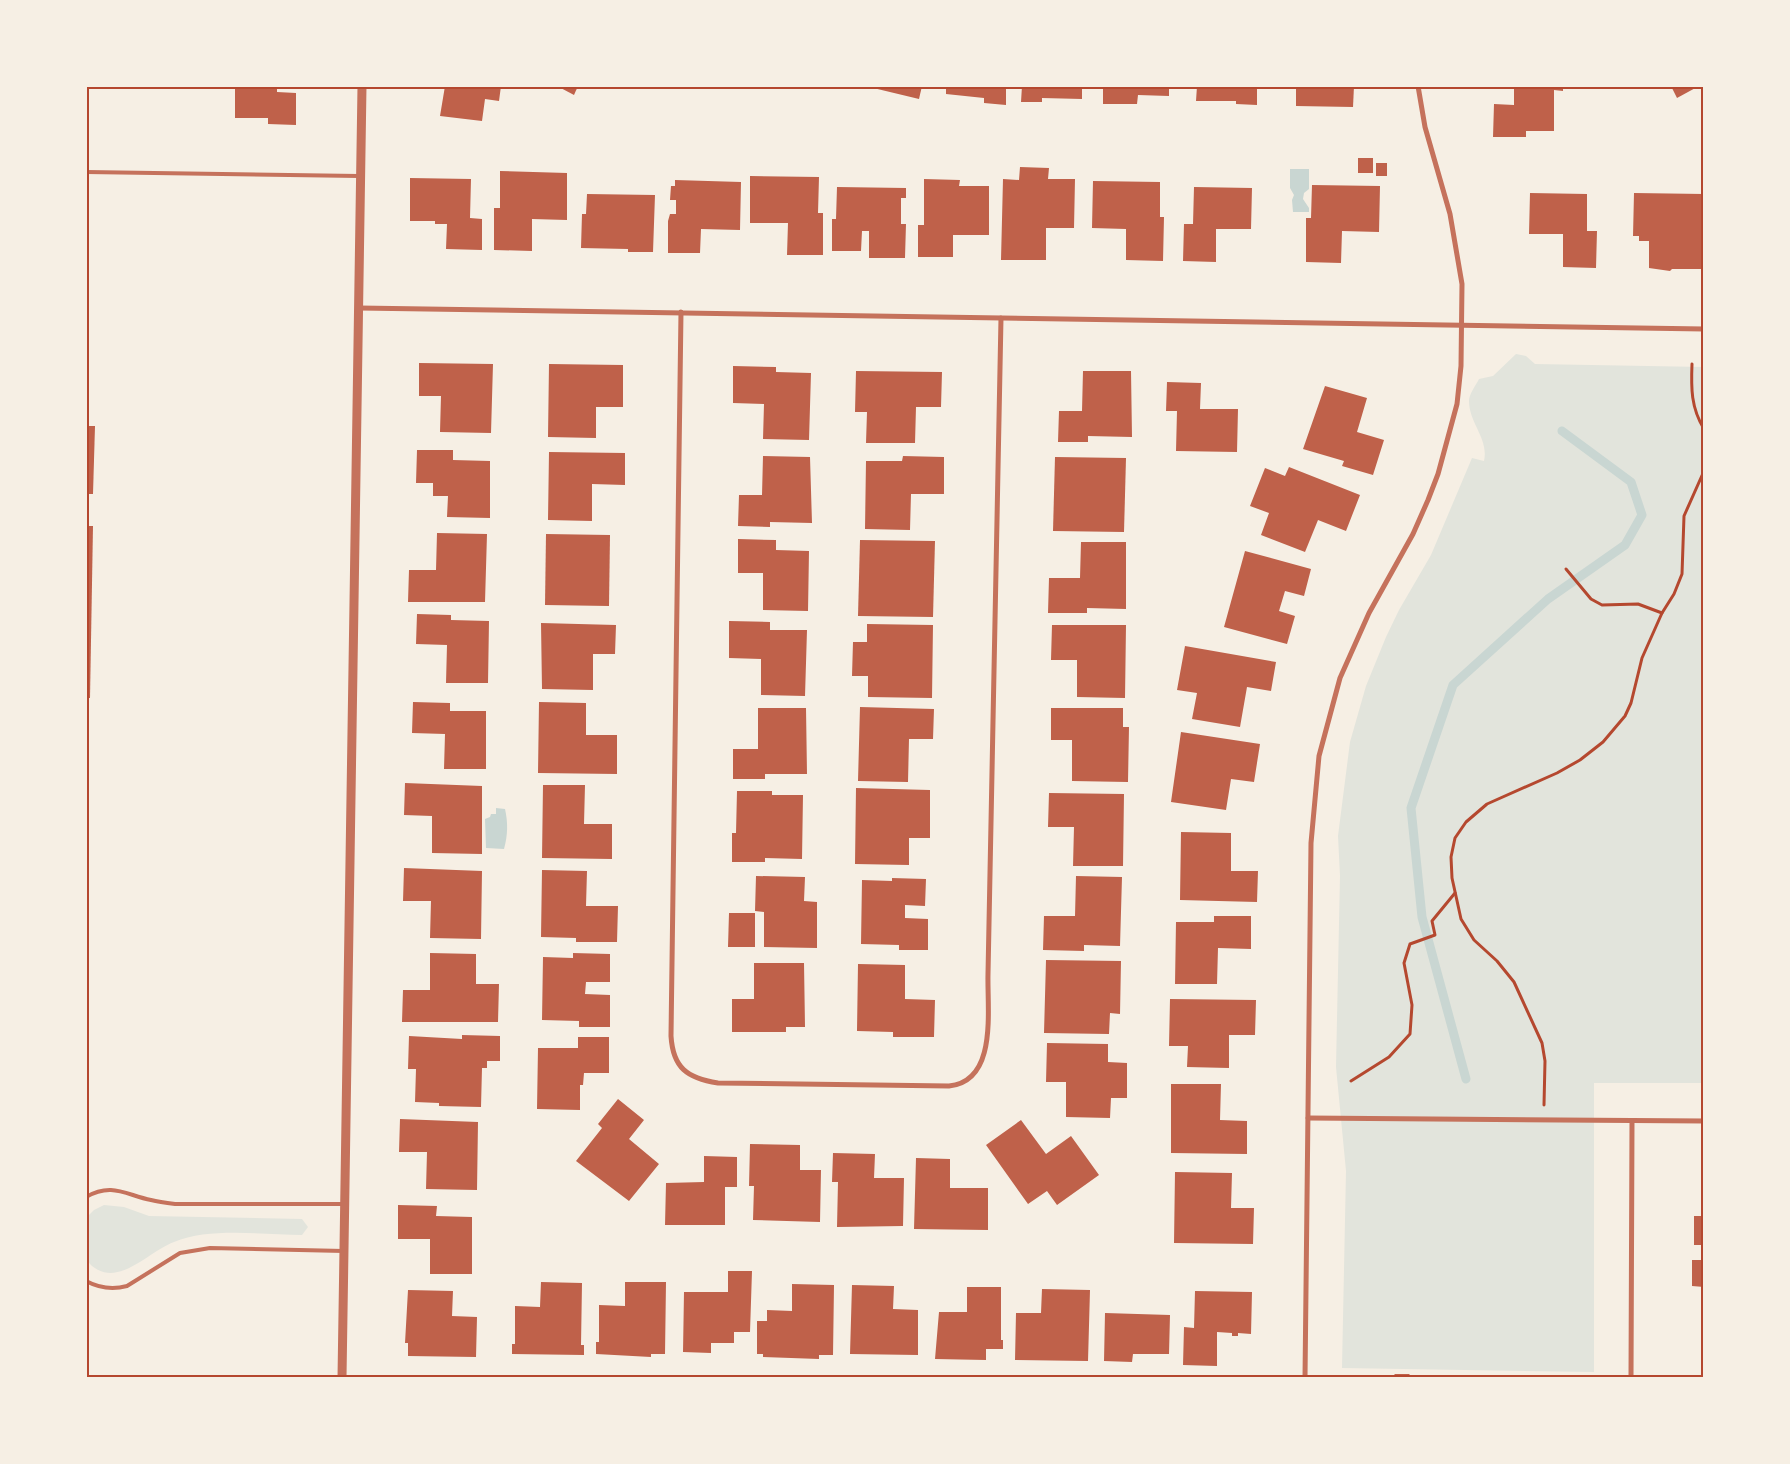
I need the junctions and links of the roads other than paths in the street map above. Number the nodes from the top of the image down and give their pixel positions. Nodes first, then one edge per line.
1 (362, 86) edge
2 (1418, 86) edge
3 (86, 172) edge
4 (362, 176) junction
5 (359, 308) junction
6 (681, 312) junction
7 (1001, 318) junction
8 (1462, 326) junction
9 (1704, 329) edge
10 (1308, 1118) junction
11 (1632, 1121) junction
12 (1704, 1121) edge
13 (86, 1197) edge
14 (344, 1204) junction
15 (344, 1251) junction
16 (86, 1281) edge
17 (342, 1378) edge
18 (1305, 1378) edge
19 (1630, 1378) edge

1 - 4 street
2 - 8 street
3 - 4 lane
4 - 5 street
5 - 6 street
5 - 14 street
6 - 7 street
6 - 7 street
7 - 8 street
8 - 9 street
8 - 10 street
10 - 11 street
10 - 18 street
11 - 12 street
11 - 19 street
13 - 14 lane
14 - 15 street
15 - 16 lane
15 - 17 street

